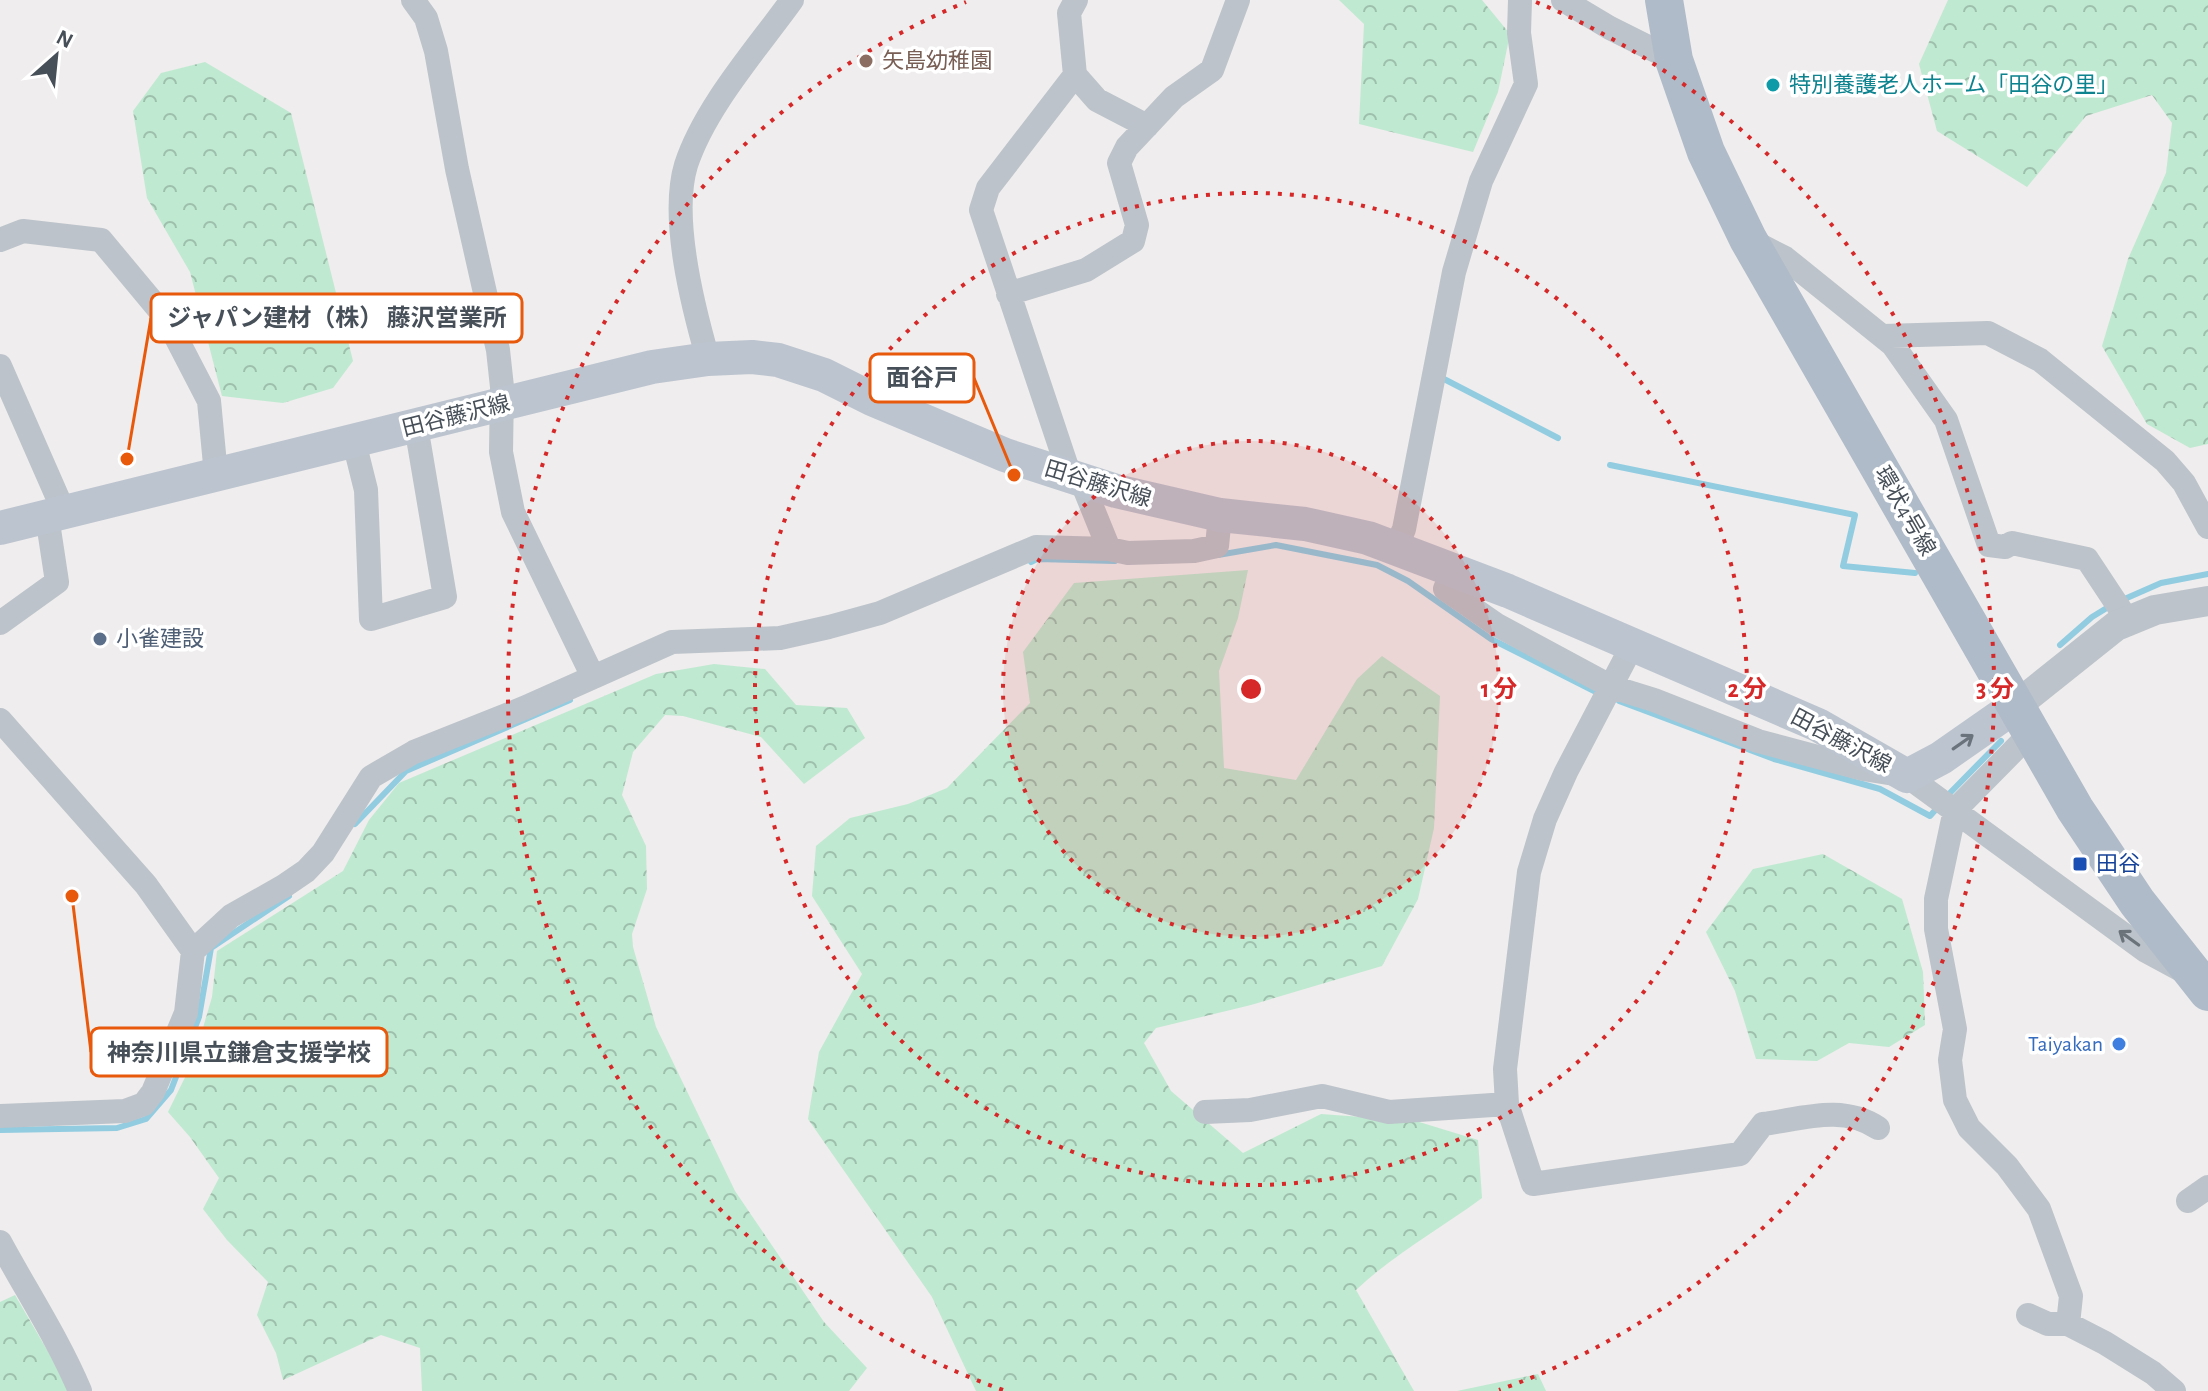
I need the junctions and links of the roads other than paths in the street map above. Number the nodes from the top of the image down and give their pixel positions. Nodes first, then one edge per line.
1 (413, 0) edge
2 (792, 0) edge
3 (1076, 0) edge
4 (1238, 0) edge
5 (1520, 0) edge
6 (1563, 0) edge
7 (1664, 0) edge
8 (1674, 60) junction
9 (1075, 75) junction
10 (1147, 126) junction
11 (1748, 239) junction
12 (0, 240) edge
13 (1008, 294) junction
14 (1883, 336) junction
15 (708, 359) junction
16 (0, 366) edge
17 (502, 404) junction
18 (416, 426) junction
19 (354, 442) junction
20 (216, 475) junction
21 (1076, 478) junction
22 (55, 514) junction
23 (1220, 515) junction
24 (2208, 527) edge
25 (0, 528) edge
26 (1396, 548) junction
27 (1109, 549) junction
28 (1453, 570) junction
29 (2208, 601) edge
30 (2120, 608) junction
31 (0, 623) edge
32 (1633, 644) junction
33 (593, 677) junction
34 (1609, 693) junction
35 (2025, 718) junction
36 (0, 720) edge
37 (1907, 776) junction
38 (1948, 805) junction
39 (193, 951) junction
40 (2202, 985) edge
41 (1507, 1104) junction
42 (1205, 1112) dead end
43 (0, 1116) edge
44 (1878, 1128) dead end
45 (0, 1242) edge
46 (8, 1280) edge
47 (2028, 1315) dead end
48 (2068, 1324) junction
49 (80, 1391) edge
50 (2174, 1391) edge

1 - 17 street
2 - 15 street
3 - 9 street
4 - 10 street
5 - 26 street
6 - 8 street
7 - 8 main road, 環状4号線
8 - 11 main road, 環状4号線
9 - 10 street
9 - 13 street
10 - 13 street
11 - 14 street
11 - 35 main road, 環状4号線
12 - 20 street
13 - 21 street
14 - 24 street
14 - 30 street
15 - 17 main road, 田谷藤沢線
15 - 21 main road, 田谷藤沢線
16 - 22 street
17 - 18 main road, 田谷藤沢線
17 - 33 street
18 - 19 main road, 田谷藤沢線
18 - 19 street
19 - 20 main road, 田谷藤沢線
20 - 22 main road, 田谷藤沢線
21 - 23 main road, 田谷藤沢線
21 - 27 street
22 - 25 main road, 田谷藤沢線
22 - 31 street
23 - 26 main road, 田谷藤沢線
23 - 27 street
26 - 28 main road, 田谷藤沢線
27 - 33 street
28 - 32 main road, 田谷藤沢線
28 - 34 street
29 - 30 street
30 - 35 street
32 - 34 street
32 - 37 main road, 田谷藤沢線
33 - 39 street
34 - 37 street
34 - 41 street
37 -> 35 main road, 田谷藤沢線
35 - 38 street
35 - 40 main road, 環状4号線
36 - 39 street
37 - 38 street
40 -> 38 street
38 - 48 street
39 - 43 street
41 - 42 street
41 - 44 street
45 - 46 street
46 - 49 street
47 - 48 street
48 - 50 street

